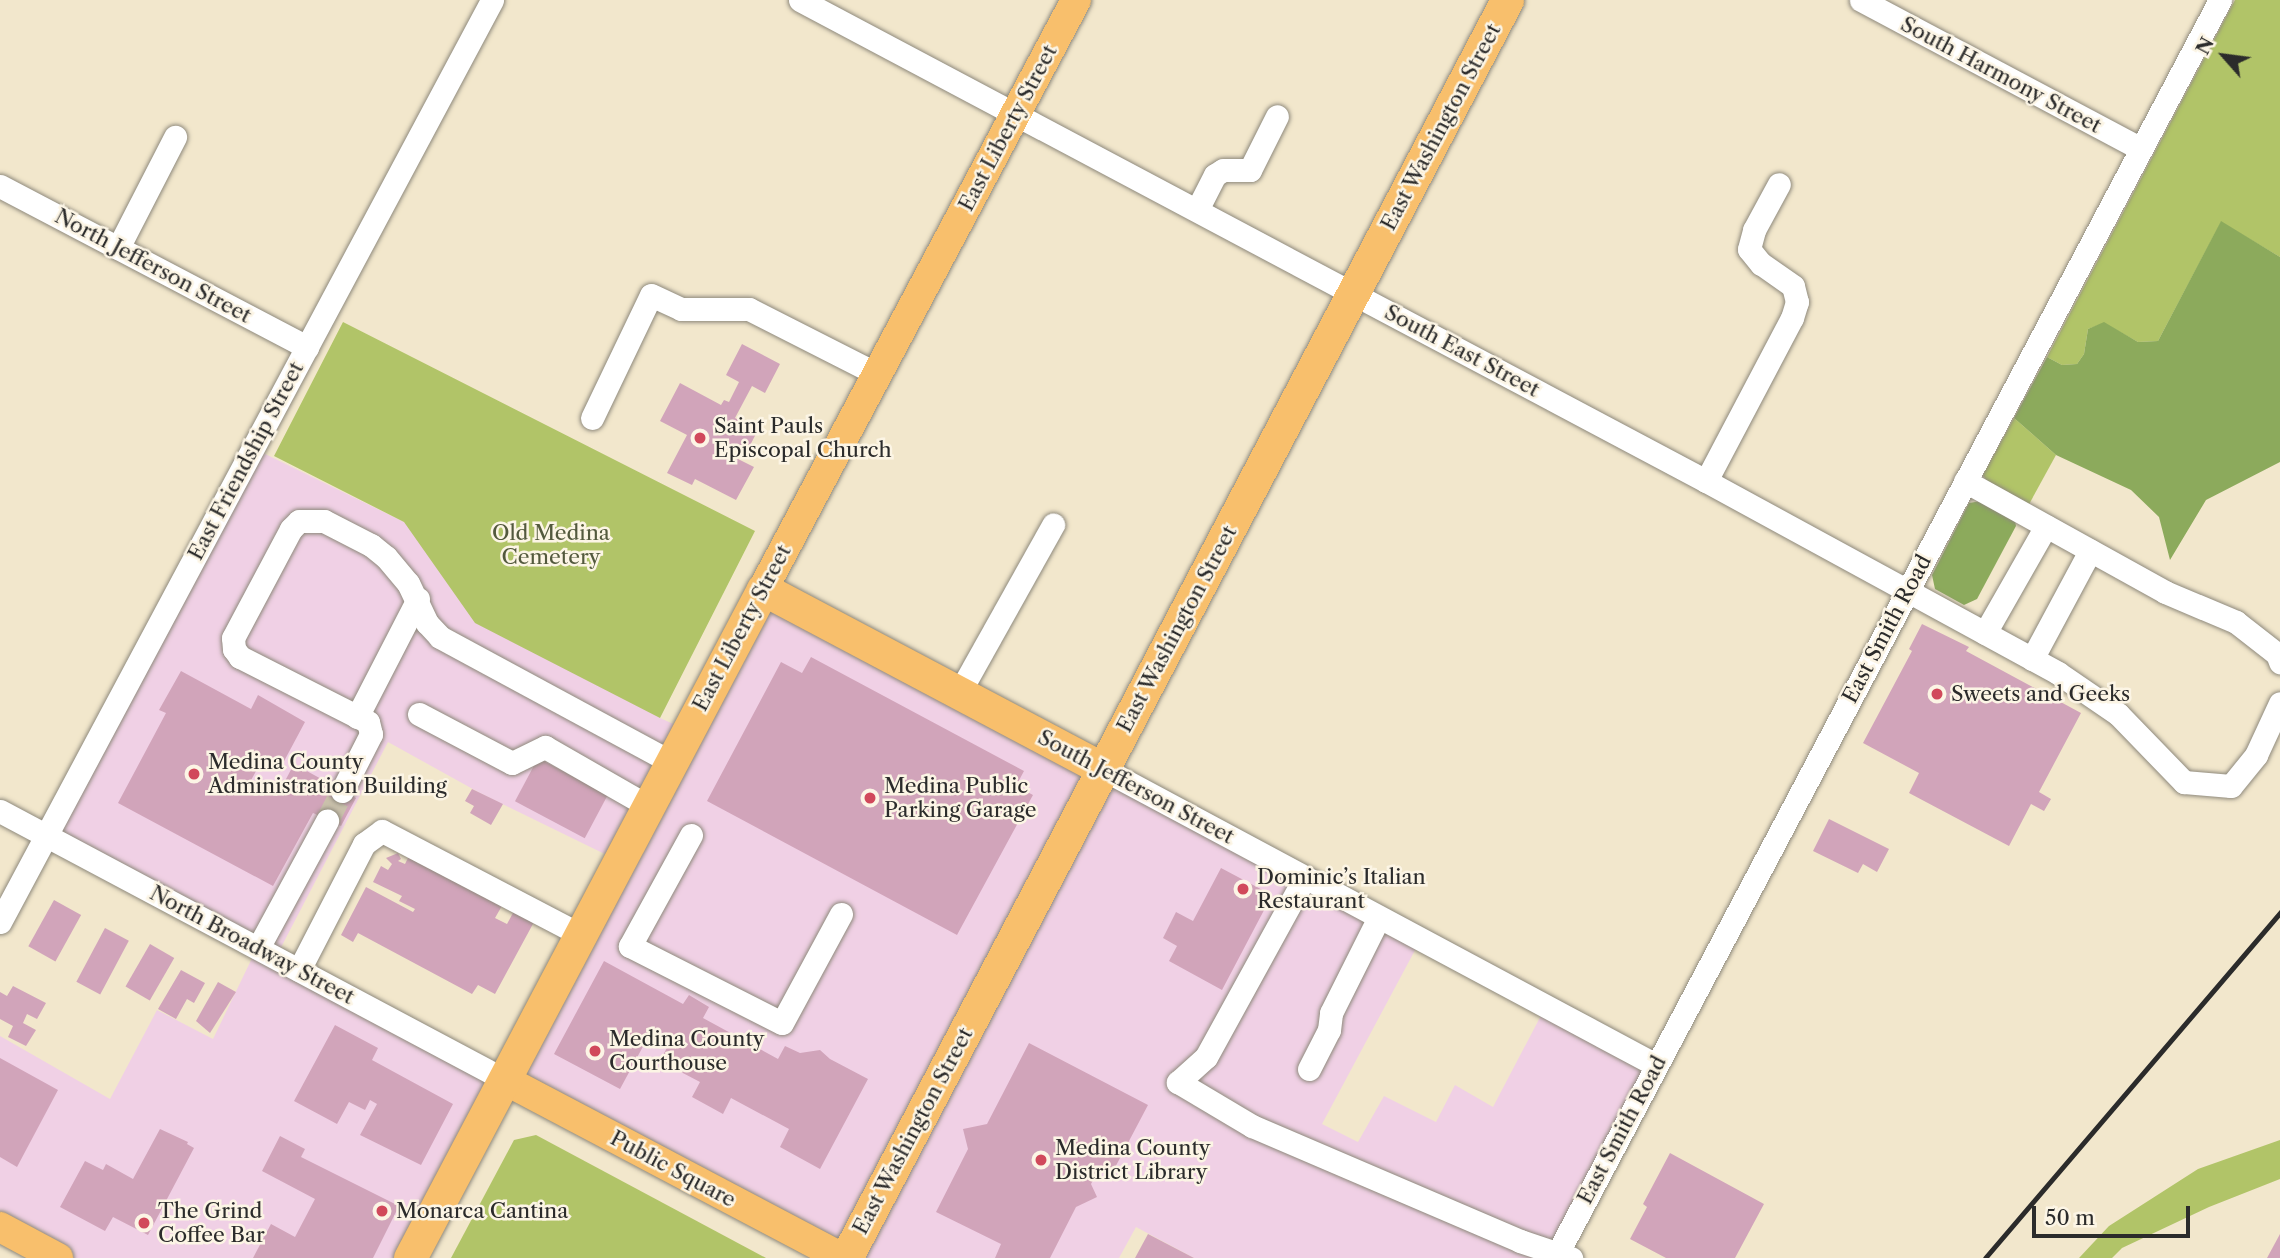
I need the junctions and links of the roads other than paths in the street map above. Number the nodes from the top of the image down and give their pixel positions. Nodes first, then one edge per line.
1 (492, 0) edge
2 (800, 0) edge
3 (1076, 0) edge
4 (1507, 0) edge
5 (1861, 0) edge
6 (2220, 0) edge
7 (1016, 114) junction
8 (1278, 116) dead end
9 (175, 136) dead end
10 (2141, 149) junction
11 (1779, 184) dead end
12 (0, 186) edge
13 (1197, 210) junction
14 (118, 248) junction
15 (1354, 293) junction
16 (307, 347) junction
17 (877, 374) junction
18 (592, 418) dead end
19 (1706, 481) junction
20 (1965, 481) junction
21 (1053, 525) dead end
22 (2046, 526) junction
23 (2090, 551) junction
24 (763, 589) junction
25 (1908, 590) junction
26 (418, 599) junction
27 (1985, 633) junction
28 (2032, 659) junction
29 (2280, 662) edge
30 (959, 693) junction
31 (2280, 702) edge
32 (419, 713) dead end
33 (357, 717) junction
34 (671, 762) junction
35 (1103, 769) junction
36 (342, 791) tunnel mouth
37 (648, 806) junction
38 (0, 811) edge
39 (327, 821) tunnel mouth
40 (46, 835) junction
41 (691, 835) dead end
42 (1305, 877) junction
43 (841, 914) dead end
44 (1379, 917) junction
45 (0, 922) edge
46 (579, 934) junction
47 (258, 948) junction
48 (299, 970) junction
49 (1656, 1065) junction
50 (1309, 1069) dead end
51 (505, 1080) junction
52 (0, 1227) edge
53 (1561, 1256) edge
54 (52, 1257) edge
55 (410, 1258) edge
56 (844, 1258) edge

1 - 16 street, East Friendship Street
2 - 7 street, South East Street
3 - 7 main road, East Liberty Street
4 - 15 highway, East Washington Street
5 - 10 street, South Harmony Street
6 - 10 street, East Smith Road
7 - 13 street, South East Street
7 - 17 main road, East Liberty Street
8 - 13 street
9 - 14 street
10 - 20 street, East Smith Road
11 - 19 street
12 - 14 street, North Jefferson Street
13 - 15 street, South East Street
14 - 16 street, North Jefferson Street
15 - 19 street, South East Street
15 - 35 highway, East Washington Street
16 - 40 street, East Friendship Street
17 - 18 street
17 - 24 main road, East Liberty Street
19 - 25 street, South East Street
20 - 22 street
20 - 25 street, East Smith Road
21 - 30 street
22 - 23 street
22 - 27 street
23 - 28 street
23 - 29 street
24 - 30 highway, South Jefferson Street
24 - 34 highway, East Liberty Street
25 - 27 street, South East Street
25 - 49 street, East Smith Road
26 - 33 street
26 - 33 street
26 - 34 street
27 - 28 street, South East Street
28 - 31 street, South East Street
30 - 35 highway, South Jefferson Street
32 - 37 street
33 - 36 street
34 - 37 highway, East Liberty Street
35 - 42 street, South Jefferson Street
35 - 56 highway, East Washington Street
37 - 46 highway, East Liberty Street
38 - 40 street, North Broadway Street
39 - 47 street
40 - 45 street, East Friendship Street
40 - 47 street, North Broadway Street
41 - 43 street
42 - 44 street, South Jefferson Street
42 - 53 street
44 - 49 street, South Jefferson Street
44 - 50 street
46 - 48 street
46 - 51 highway, East Liberty Street
47 - 48 street, North Broadway Street
48 - 51 street, North Broadway Street
49 - 53 street, East Smith Road
51 - 55 highway, East Liberty Street
51 - 56 main road, Public Square
52 - 54 main road

